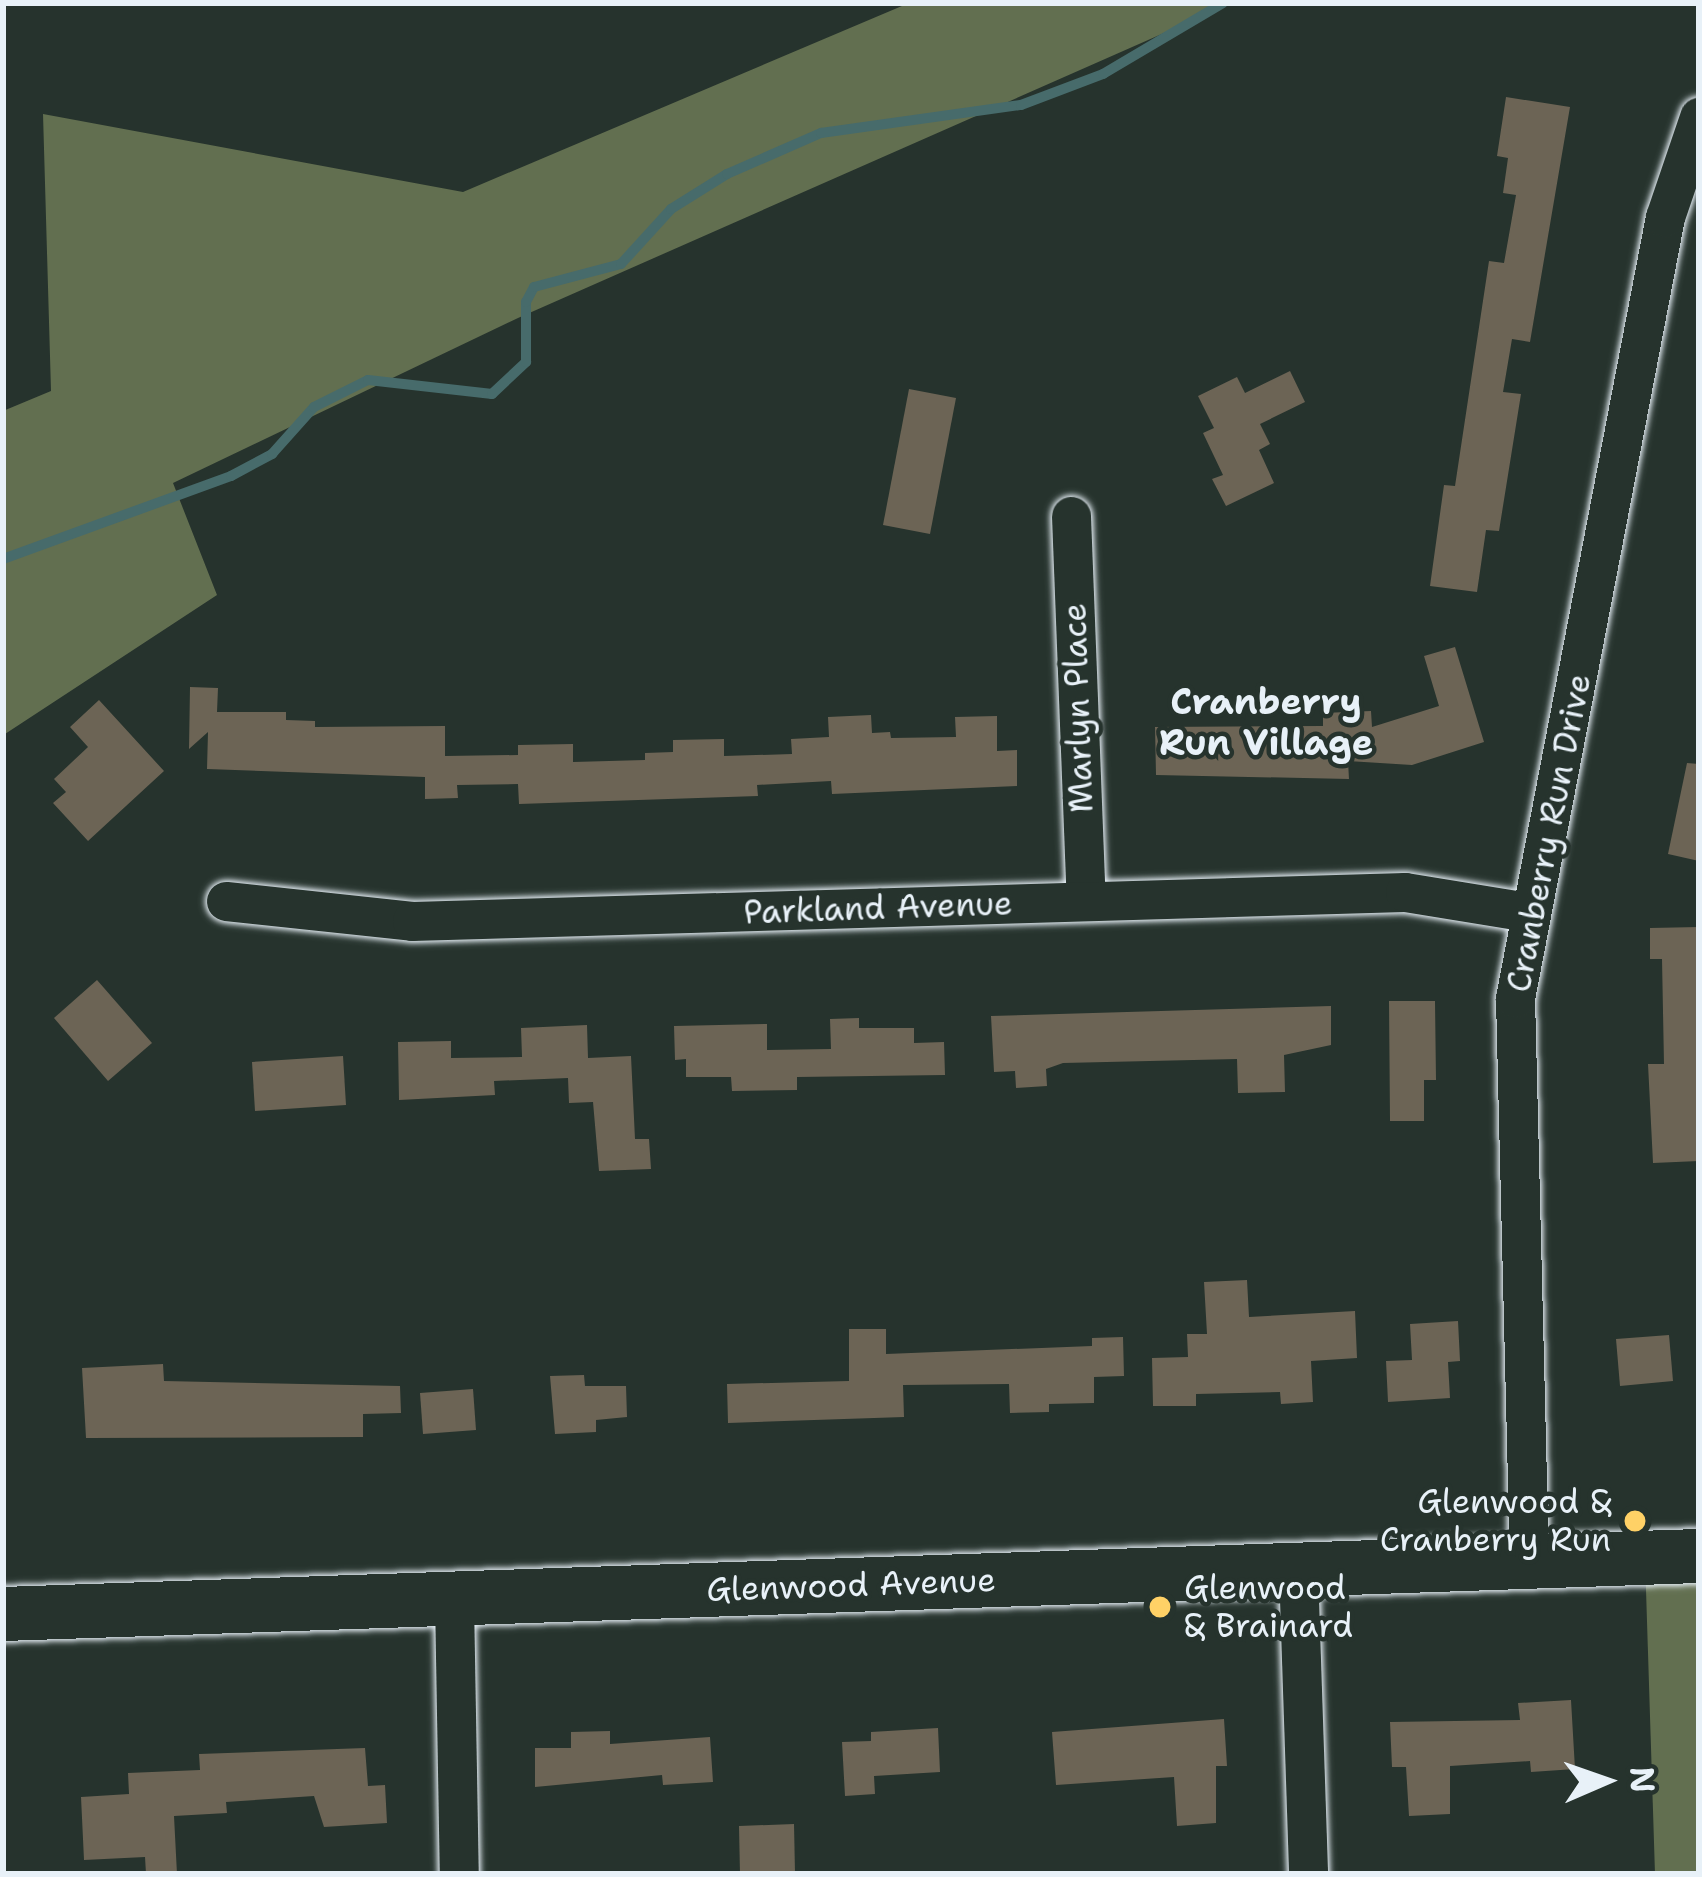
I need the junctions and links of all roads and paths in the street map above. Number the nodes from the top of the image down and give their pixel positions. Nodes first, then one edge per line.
1 (1699, 117) edge
2 (1071, 516) dead end
3 (226, 901) dead end
4 (1086, 901) junction
5 (1529, 912) junction
6 (1699, 1556) edge
7 (1529, 1562) junction
8 (1298, 1570) junction
9 (454, 1599) junction
10 (3, 1614) edge
11 (459, 1874) edge
12 (1308, 1874) edge

1 - 5 street, Cranberry Run Drive
2 - 4 street, Marlyn Place
3 - 4 street, Parkland Avenue
4 - 5 street, Parkland Avenue
5 - 7 street, Cranberry Run Drive
6 - 7 street, Glenwood Avenue
7 - 8 street, Glenwood Avenue
8 - 9 street, Glenwood Avenue
8 - 12 street
9 - 10 street, Glenwood Avenue
9 - 11 street

